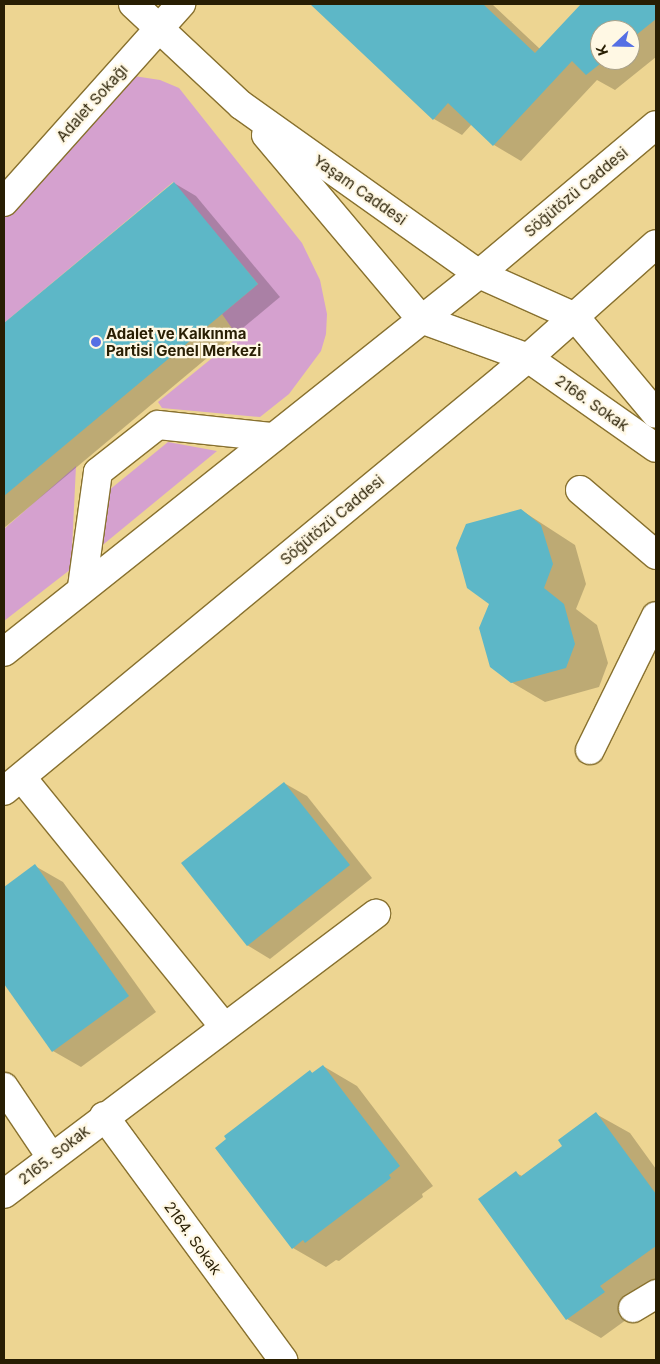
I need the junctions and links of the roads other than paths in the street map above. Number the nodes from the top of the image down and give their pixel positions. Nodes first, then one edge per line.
1 (133, 4) edge
2 (181, 4) edge
3 (158, 29) junction
4 (241, 105) junction
5 (656, 125) edge
6 (4, 202) edge
7 (656, 244) edge
8 (479, 274) junction
9 (575, 317) junction
10 (421, 319) junction
11 (528, 358) junction
12 (656, 414) edge
13 (273, 437) junction
14 (656, 448) edge
15 (580, 490) dead end
16 (656, 555) edge
17 (82, 587) junction
18 (656, 616) edge
19 (4, 652) edge
20 (590, 750) dead end
21 (13, 784) edge
22 (376, 914) dead end
23 (224, 1027) junction
24 (4, 1087) edge
25 (104, 1116) junction
26 (52, 1157) junction
27 (4, 1194) edge
28 (656, 1294) edge
29 (633, 1308) dead end
30 (283, 1360) edge

1 - 3 street, Yaşam Caddesi
2 - 3 street, Adalet Sokağı
3 - 4 street, Yaşam Caddesi
3 - 6 street, Adalet Sokağı
4 - 8 street, Yaşam Caddesi
4 - 10 street, Yaşam Caddesi
5 - 8 street, Söğütözü Caddesi
7 - 9 street, Söğütözü Caddesi
8 - 9 street, Yaşam Caddesi
8 - 10 street, Söğütözü Caddesi
9 - 11 street, Söğütözü Caddesi
9 - 12 street, 2166. Sokak
10 - 11 street, 2166. Sokak
10 - 13 street, Söğütözü Caddesi
11 - 14 street, 2166. Sokak
11 - 21 street, Söğütözü Caddesi
13 - 17 street, Söğütözü Caddesi
13 - 17 street
15 - 16 street
17 - 19 street, Söğütözü Caddesi
18 - 20 street
21 - 23 street
22 - 23 street, 2165. Sokak
23 - 25 street, 2165. Sokak
24 - 26 street
25 - 26 street, 2165. Sokak
25 - 30 street, 2164. Sokak
26 - 27 street, 2165. Sokak
28 - 29 street

